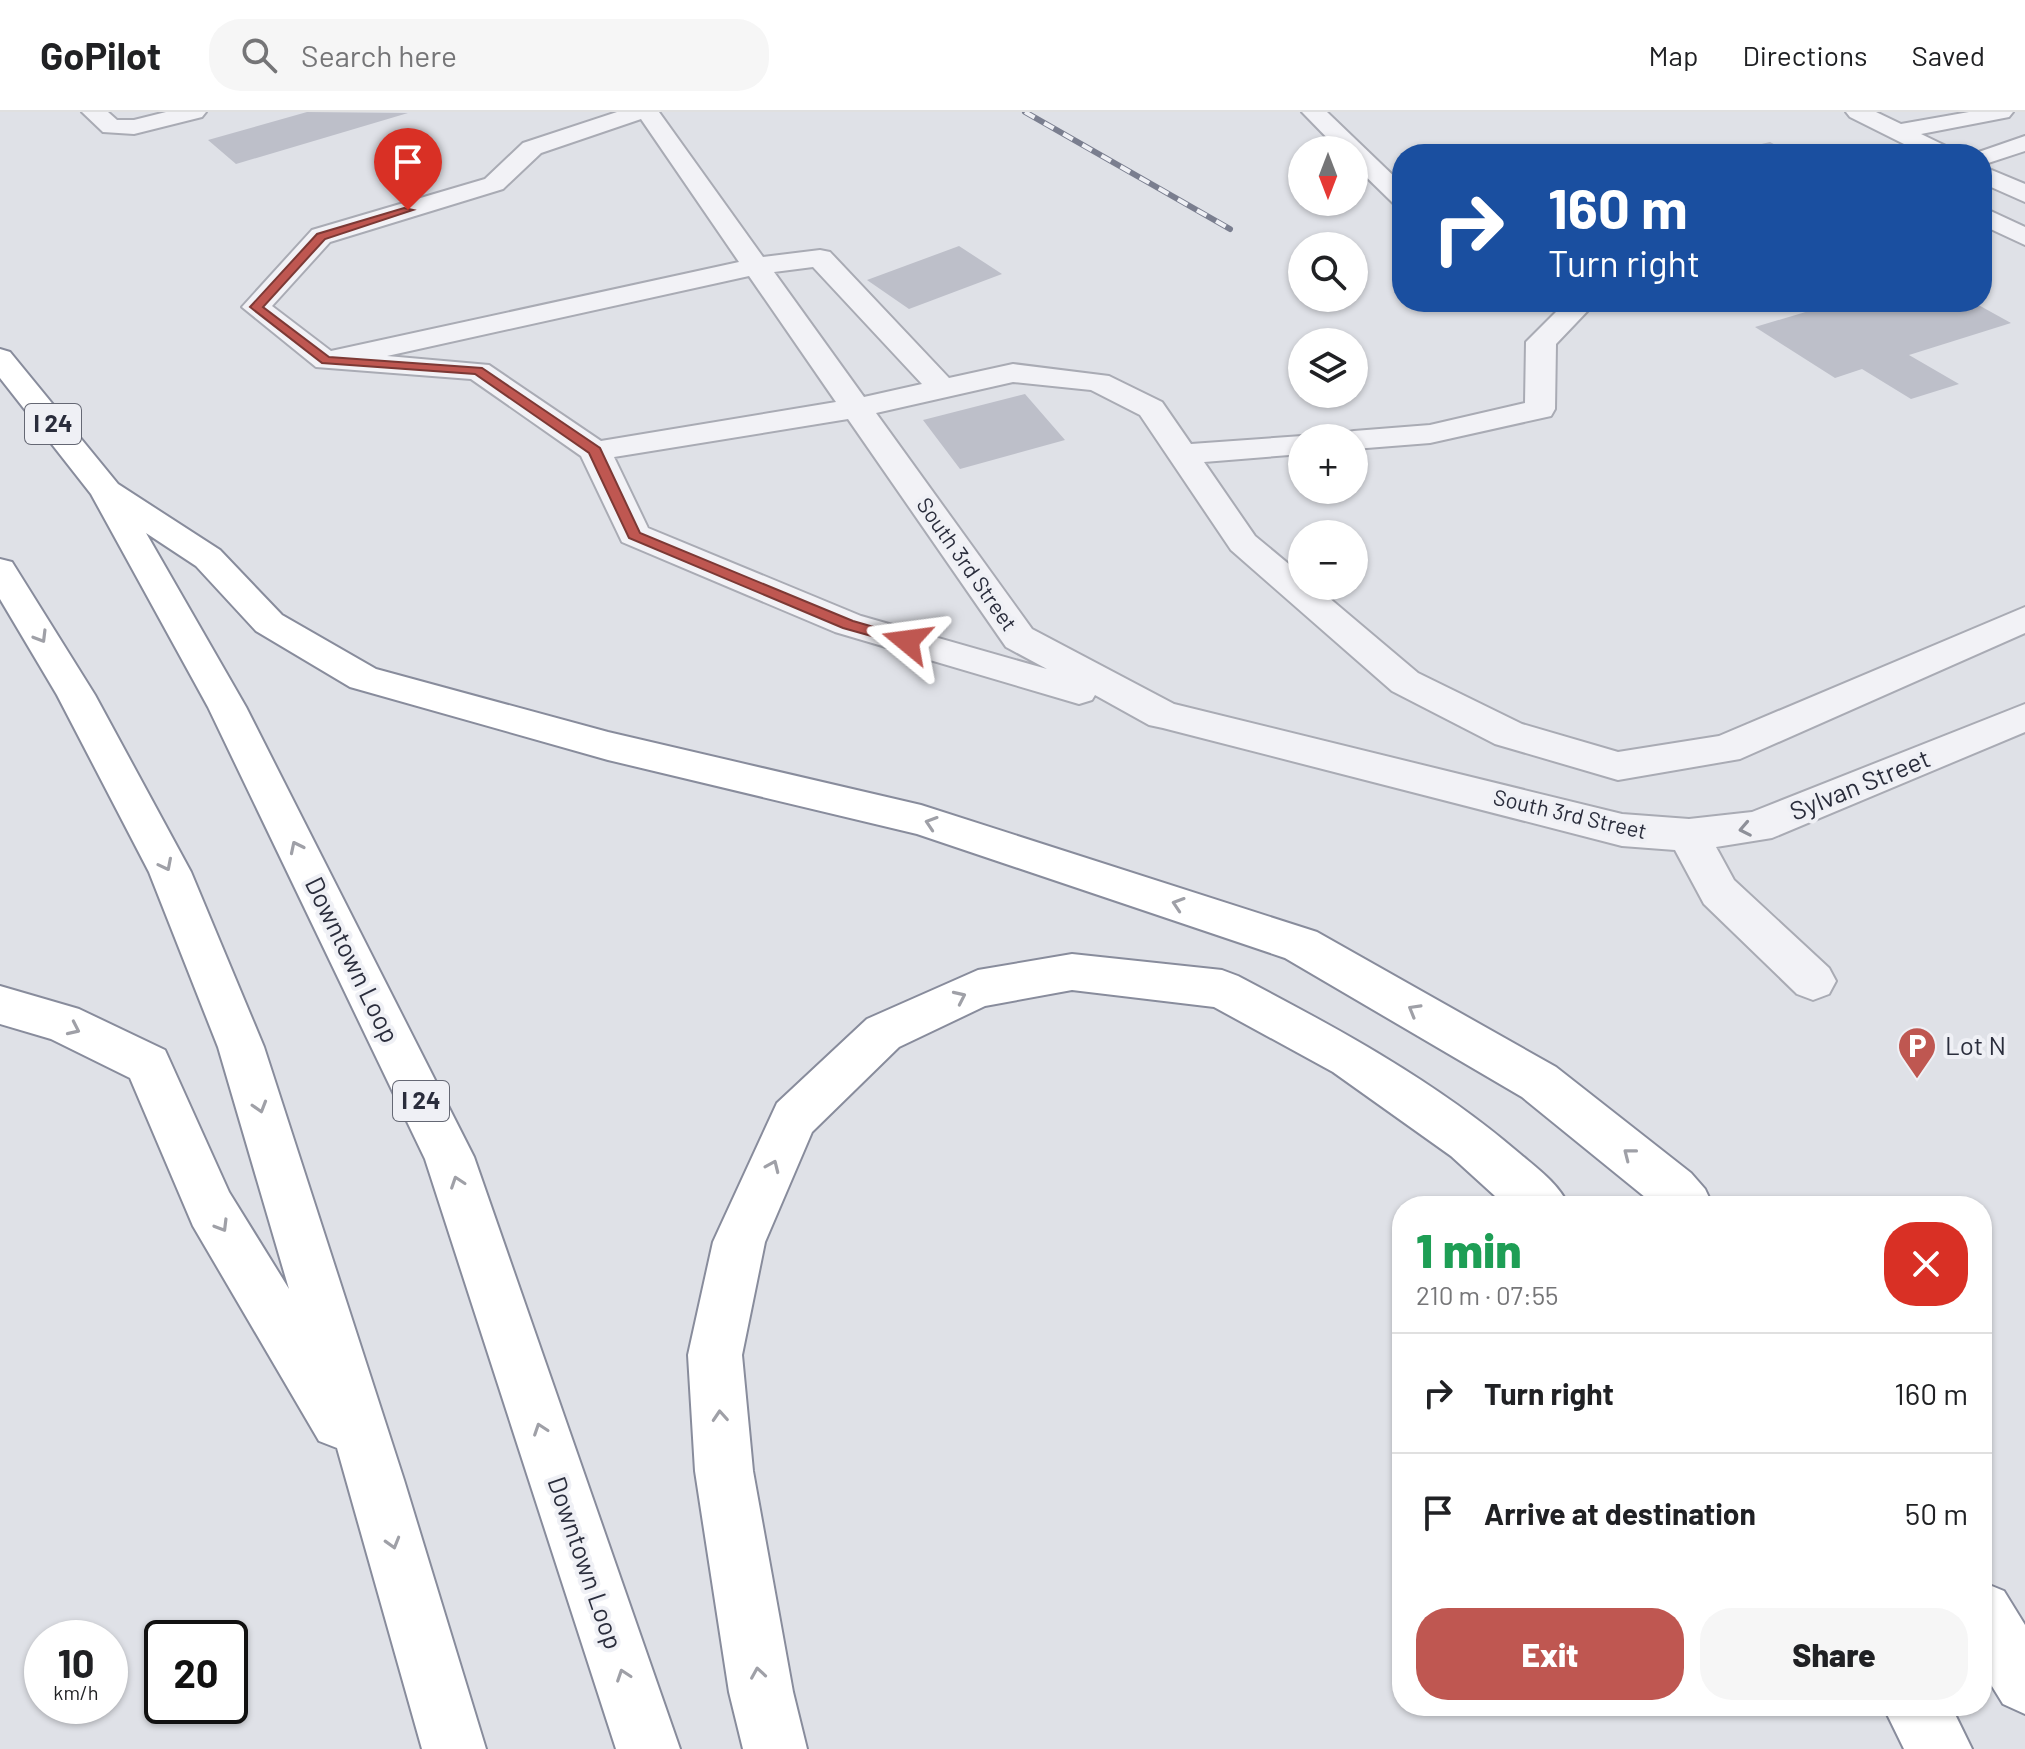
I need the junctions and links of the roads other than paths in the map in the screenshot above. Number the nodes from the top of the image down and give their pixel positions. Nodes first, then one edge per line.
1 (94, 112) edge
2 (194, 112) edge
3 (640, 112) edge
4 (647, 112) edge
5 (1314, 112) edge
6 (1858, 112) edge
7 (2001, 112) edge
8 (1897, 132) junction
9 (1339, 136) edge
10 (2025, 143) edge
11 (1922, 144) edge
12 (1992, 155) edge
13 (1368, 164) edge
14 (1992, 178) edge
15 (1392, 188) edge
16 (2020, 192) edge
17 (1992, 198) edge
18 (1992, 220) edge
19 (2025, 237) edge
20 (756, 266) junction
21 (1572, 312) edge
22 (0, 358) edge
23 (326, 361) junction
24 (943, 389) junction
25 (856, 408) junction
26 (1368, 439) edge
27 (1288, 446) edge
28 (595, 451) junction
29 (1182, 454) junction
30 (106, 491) junction
31 (0, 570) edge
32 (2025, 619) edge
33 (1163, 715) junction
34 (2025, 717) edge
35 (1689, 835) junction
36 (1813, 981) dead end
37 (0, 1005) edge
38 (1532, 1196) edge
39 (1679, 1196) edge
40 (375, 1480) junction
41 (1992, 1629) edge
42 (2025, 1682) edge
43 (1921, 1716) edge
44 (454, 1749) edge
45 (648, 1749) edge
46 (775, 1749) edge
47 (1940, 1749) edge

1 - 2 street
3 - 23 street
4 - 20 street, South 3rd Street
5 - 9 street
6 - 8 street
7 - 8 street
8 - 11 street
10 - 12 street
13 - 15 street
14 - 16 street
16 - 17 street
18 - 19 street
20 - 23 street
20 - 24 street
20 - 25 street, South 3rd Street
21 - 26 street
22 - 30 highway, Downtown Loop / I 24
23 - 28 street
24 - 25 street
24 - 29 street
25 - 28 street
25 - 33 street, South 3rd Street
27 - 29 street
28 - 33 street
29 - 32 street
39 -> 30 highway
45 -> 30 highway, Downtown Loop / I 24
31 -> 40 highway
33 - 35 street, South 3rd Street
34 -> 35 street, Sylvan Street
35 - 36 street
37 -> 40 highway
46 -> 38 highway
40 -> 44 highway
41 - 42 highway
43 - 47 highway

